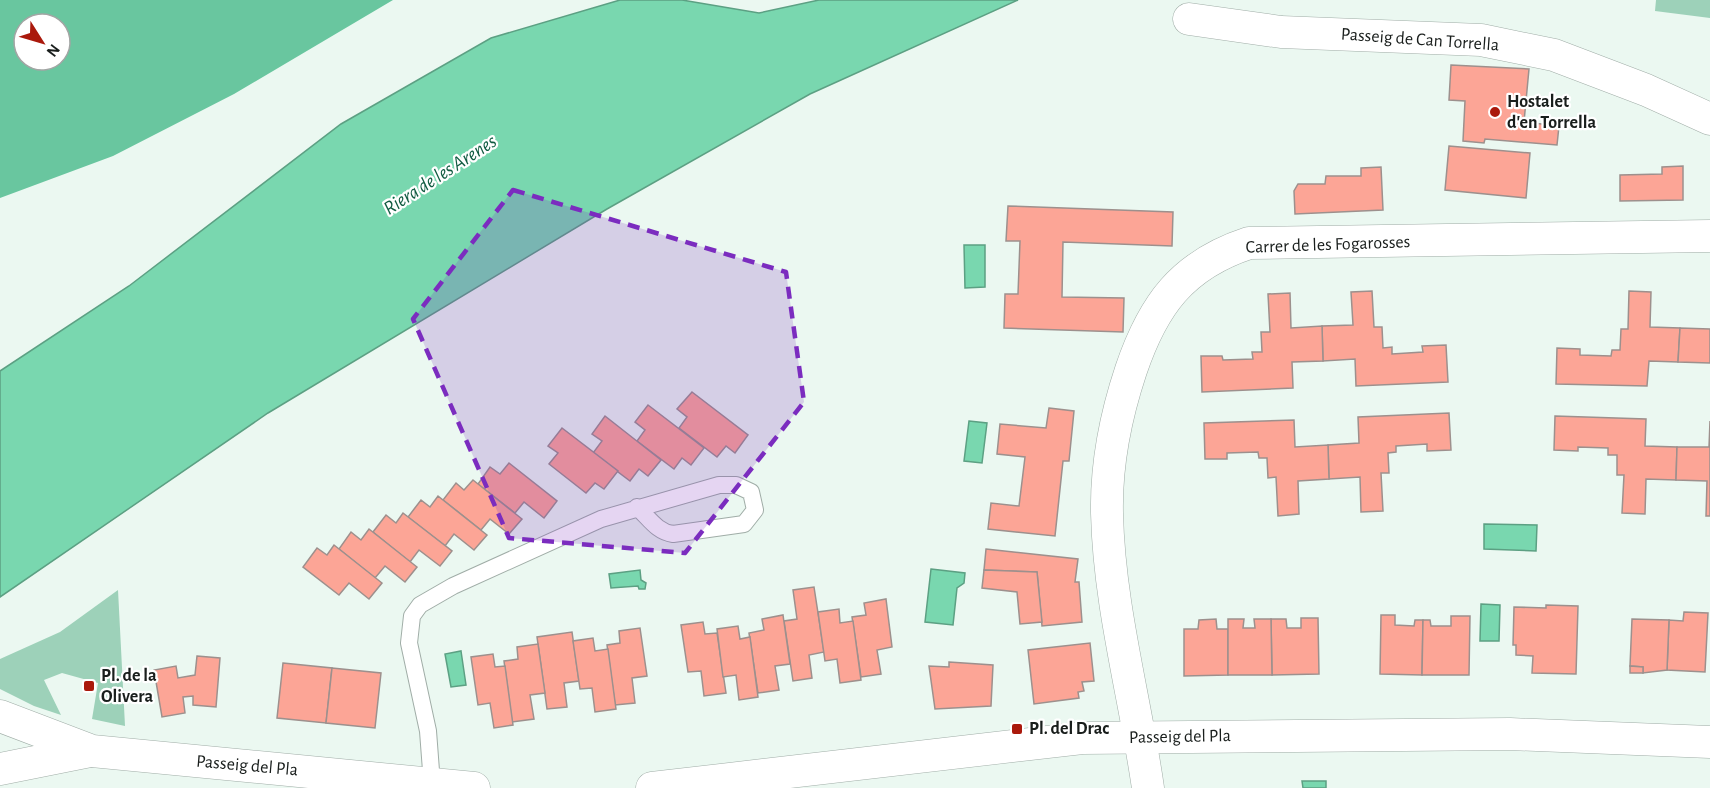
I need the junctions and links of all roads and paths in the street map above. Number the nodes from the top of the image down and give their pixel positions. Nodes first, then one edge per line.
1 (1189, 19) dead end
2 (1710, 119) edge
3 (1710, 236) edge
4 (638, 507) junction
5 (0, 716) edge
6 (1141, 738) junction
7 (1710, 742) edge
8 (92, 751) junction
9 (0, 769) edge
10 (432, 784) junction
11 (474, 788) edge
12 (652, 788) edge
13 (1148, 788) edge

1 - 2 street, Passeig de Can Torrella
3 - 6 street, Carrer de les Fogarosses
4 - 4 lane
4 - 10 lane
5 - 8 street, Passeig del Pla
6 - 7 street, Passeig del Pla
6 - 12 street, Passeig del Pla
6 - 13 street, Carrer de les Fogarosses
8 - 9 street, Passeig del Pla
8 - 10 street, Passeig del Pla
10 - 11 street, Passeig del Pla

